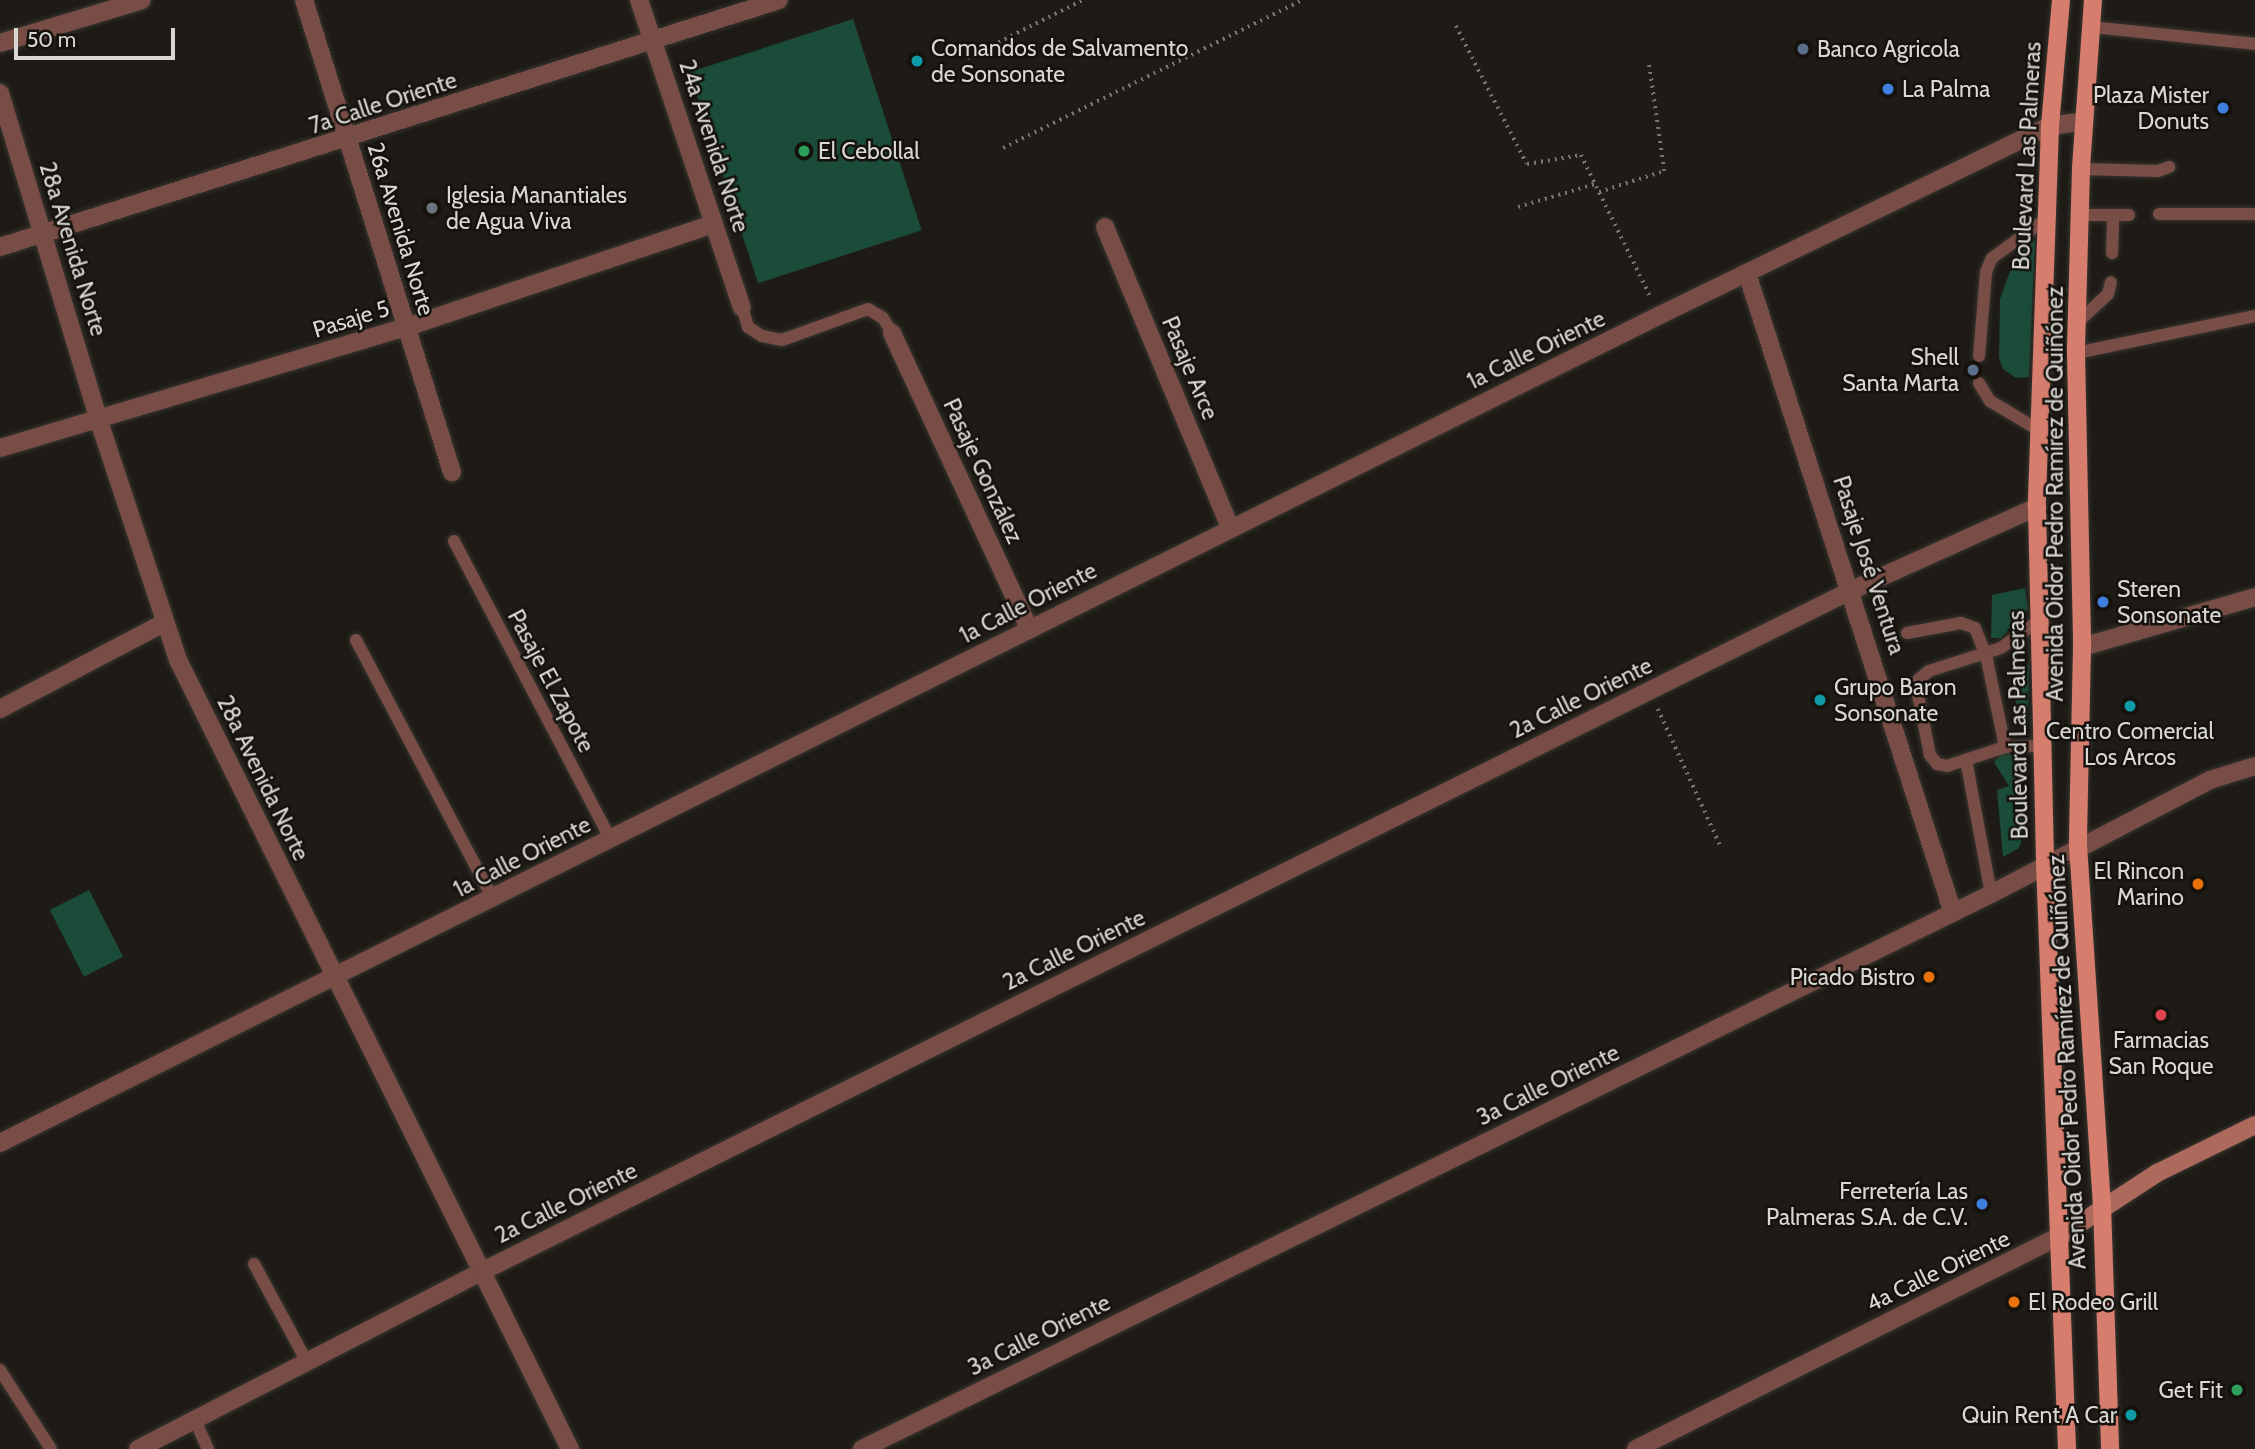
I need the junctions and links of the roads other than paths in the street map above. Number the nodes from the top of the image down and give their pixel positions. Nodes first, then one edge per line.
1 (142, 0) edge
2 (303, 0) edge
3 (639, 0) edge
4 (779, 0) edge
5 (2061, 0) edge
6 (2093, 0) edge
7 (2091, 27) junction
8 (653, 40) junction
9 (0, 43) edge
10 (2255, 44) edge
11 (0, 93) edge
12 (2084, 121) junction
13 (2050, 126) junction
14 (348, 141) junction
15 (2169, 167) dead end
16 (2081, 169) junction
17 (2159, 214) dead end
18 (2255, 214) edge
19 (2079, 215) junction
20 (2113, 215) junction
21 (2129, 215) dead end
22 (2047, 218) junction
23 (713, 224) junction
24 (1105, 227) dead end
25 (43, 235) junction
26 (0, 247) edge
27 (2112, 253) dead end
28 (1747, 274) junction
29 (2111, 282) dead end
30 (742, 307) joint
31 (2255, 316) edge
32 (2077, 323) junction
33 (407, 327) junction
34 (892, 333) joint
35 (2076, 353) junction
36 (1979, 356) dead end
37 (1979, 383) dead end
38 (99, 421) junction
39 (2037, 429) junction
40 (0, 448) edge
41 (452, 472) dead end
42 (2037, 507) junction
43 (1230, 528) junction
44 (454, 541) dead end
45 (1853, 590) junction
46 (2255, 597) edge
47 (2041, 619) junction
48 (164, 623) junction
49 (1030, 630) junction
50 (1907, 633) dead end
51 (356, 640) dead end
52 (2082, 647) junction
53 (1986, 655) junction
54 (0, 709) edge
55 (2042, 746) junction
56 (2005, 747) junction
57 (1966, 760) junction
58 (2255, 766) edge
59 (611, 840) junction
60 (2078, 845) junction
61 (2045, 863) junction
62 (1991, 894) junction
63 (493, 899) junction
64 (1953, 913) junction
65 (333, 980) junction
66 (2255, 1125) edge
67 (0, 1143) edge
68 (2102, 1205) junction
69 (2062, 1235) junction
70 (254, 1264) dead end
71 (484, 1271) junction
72 (307, 1362) junction
73 (0, 1370) edge
74 (195, 1420) junction
75 (51, 1449) edge
76 (138, 1449) edge
77 (208, 1449) edge
78 (570, 1449) edge
79 (862, 1449) edge
80 (1636, 1449) edge
81 (2067, 1449) edge
82 (2110, 1449) edge

1 - 9 street
2 - 14 street, 26a Avenida Norte
3 - 8 street, 24a Avenida Norte
4 - 8 street, 7a Calle Oriente
5 - 13 main road, Boulevard Las Palmeras
6 - 7 main road, Avenida Oidor Pedro Ramírez de Quiñónez
7 - 10 lane
7 - 12 main road, Avenida Oidor Pedro Ramírez de Quiñónez
8 - 14 street, 7a Calle Oriente
8 - 23 street, 24a Avenida Norte
11 - 25 street, 28a Avenida Norte
12 - 13 street, 1a Calle Oriente
12 - 16 main road, Avenida Oidor Pedro Ramírez de Quiñónez
13 - 22 main road, Boulevard Las Palmeras
13 - 28 street, 1a Calle Oriente
14 - 25 street, 7a Calle Oriente
14 - 33 street, 26a Avenida Norte
15 - 16 lane
16 - 19 main road, Avenida Oidor Pedro Ramírez de Quiñónez
17 - 18 lane
19 - 20 lane
19 - 32 main road, Avenida Oidor Pedro Ramírez de Quiñónez
20 - 21 lane
20 - 27 lane
22 - 36 lane
22 - 39 main road, Boulevard Las Palmeras
23 - 30 street, 24a Avenida Norte
23 - 33 street, Pasaje 5
24 - 43 street, Pasaje Arce
25 - 26 street, 7a Calle Oriente
25 - 38 street, 28a Avenida Norte
28 - 43 street, 1a Calle Oriente
28 - 45 street, Pasaje José Ventura
29 - 32 lane
30 - 34 lane
31 - 35 lane
32 - 35 main road, Avenida Oidor Pedro Ramírez de Quiñónez
33 - 38 street, Pasaje 5
33 - 41 street, 26a Avenida Norte
34 - 49 street, Pasaje González
35 - 52 main road, Avenida Oidor Pedro Ramírez de Quiñónez
37 - 39 lane
38 - 40 street, Pasaje 5
38 - 48 street, 28a Avenida Norte
39 - 42 main road, Boulevard Las Palmeras
42 - 45 street, 2a Calle Oriente
42 - 47 main road, Boulevard Las Palmeras
43 - 49 street, 1a Calle Oriente
44 - 59 lane, Pasaje El Zapote
45 - 64 street, Pasaje José Ventura
45 - 71 street, 2a Calle Oriente
46 - 52 street
47 - 53 lane
47 - 55 main road, Boulevard Las Palmeras
48 - 54 street
48 - 65 street, 28a Avenida Norte
49 - 59 street, 1a Calle Oriente
50 - 53 lane
51 - 63 lane
52 - 60 main road, Avenida Oidor Pedro Ramírez de Quiñónez
53 - 56 lane
53 - 57 lane
55 - 56 lane
55 - 61 main road, Boulevard Las Palmeras
56 - 57 lane
57 - 62 lane
58 - 60 street, 3a Calle Oriente
59 - 63 street, 1a Calle Oriente
60 - 61 street, 3a Calle Oriente
60 - 68 main road, Avenida Oidor Pedro Ramírez de Quiñónez
61 - 62 street, 3a Calle Oriente
61 - 69 main road, Boulevard Las Palmeras
62 - 64 street, 3a Calle Oriente
63 - 65 street, 1a Calle Oriente
64 - 79 street, 3a Calle Oriente
65 - 67 street, 1a Calle Oriente
65 - 71 street, 28a Avenida Norte
66 - 68 street, 4a Calle Oriente
68 - 69 street, 4a Calle Oriente
68 - 82 main road, Avenida Oidor Pedro Ramírez de Quiñónez
69 - 80 street, 4a Calle Oriente
69 - 81 main road, Boulevard Las Palmeras
70 - 72 lane
71 - 72 street, 2a Calle Oriente
71 - 78 street, 28a Avenida Norte
72 - 74 street, 2a Calle Oriente
73 - 75 lane
74 - 76 street, 2a Calle Oriente
74 - 77 lane

